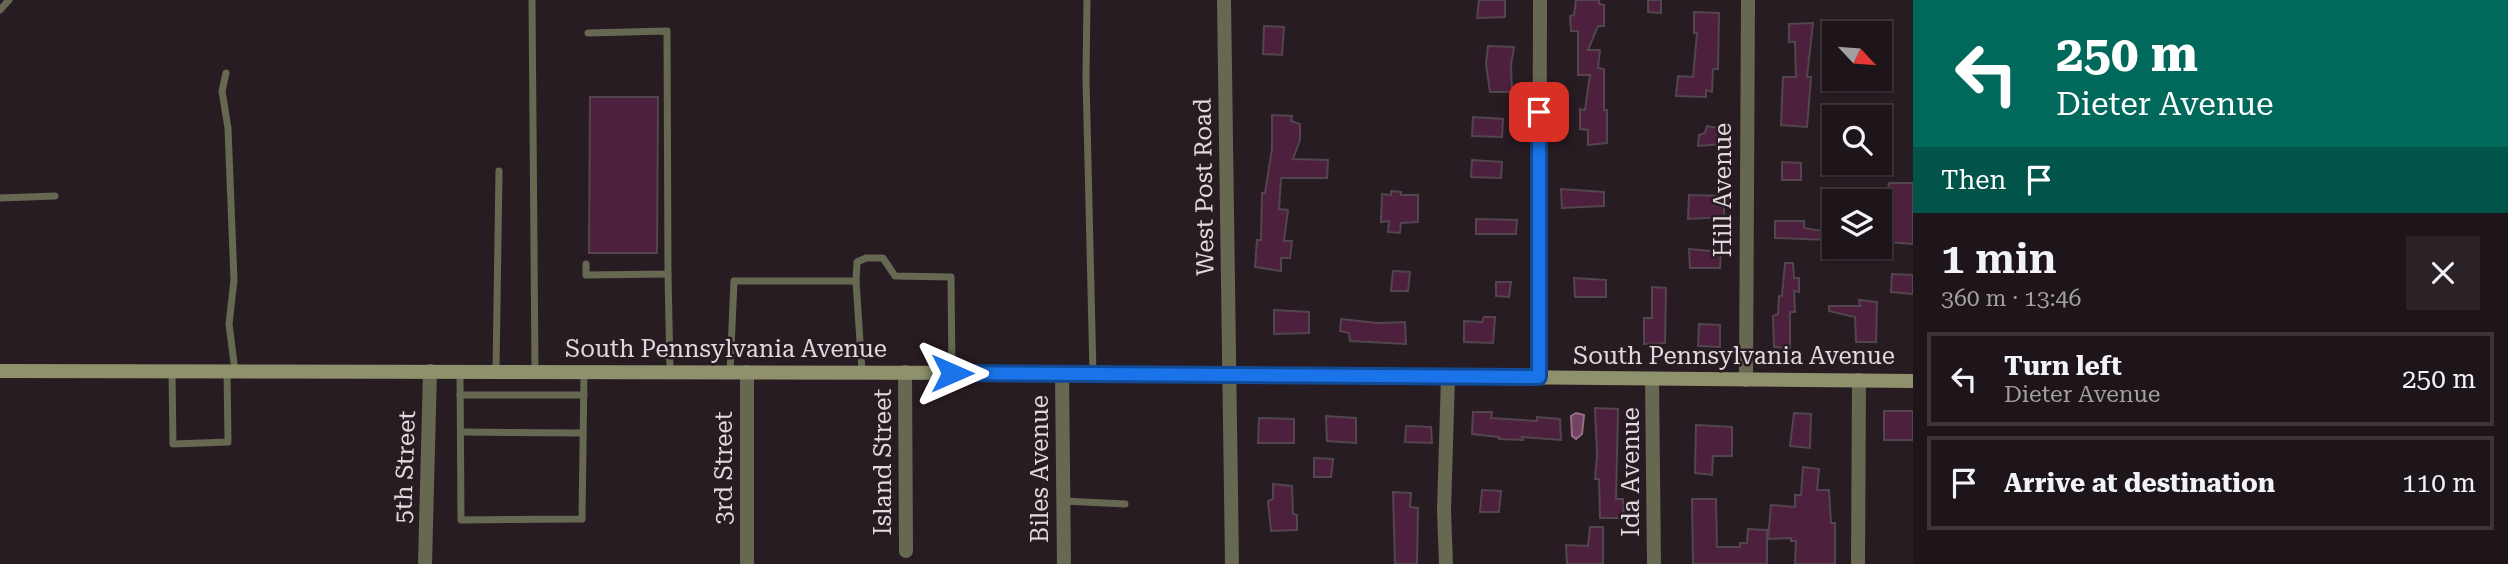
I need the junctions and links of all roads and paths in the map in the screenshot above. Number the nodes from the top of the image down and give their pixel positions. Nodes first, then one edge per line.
1 (9, 0) edge
2 (532, 0) edge
3 (1087, 0) edge
4 (1224, 0) edge
5 (1540, 0) edge
6 (1748, 0) edge
7 (0, 10) edge
8 (587, 33) dead end
9 (226, 73) dead end
10 (499, 171) dead end
11 (55, 197) dead end
12 (0, 198) edge
13 (586, 264) dead end
14 (668, 274) junction
15 (856, 281) junction
16 (0, 371) edge
17 (231, 371) junction
18 (430, 371) junction
19 (460, 371) junction
20 (496, 371) junction
21 (534, 371) junction
22 (584, 371) junction
23 (172, 372) junction
24 (670, 372) junction
25 (730, 372) junction
26 (747, 372) junction
27 (862, 372) junction
28 (905, 372) junction
29 (952, 373) junction
30 (1062, 373) junction
31 (1093, 374) junction
32 (1231, 374) junction
33 (1448, 376) junction
34 (1539, 377) junction
35 (1652, 379) junction
36 (1746, 380) junction
37 (1859, 380) junction
38 (1913, 381) edge
39 (460, 394) junction
40 (584, 395) junction
41 (461, 432) junction
42 (583, 433) junction
43 (1063, 501) junction
44 (1125, 505) dead end
45 (906, 551) dead end
46 (425, 564) edge
47 (747, 564) edge
48 (1064, 564) edge
49 (1232, 564) edge
50 (1446, 564) edge
51 (1654, 564) edge
52 (1858, 564) edge

1 - 7 lane
2 - 21 lane
3 - 31 lane
4 - 32 street, West Post Road
5 - 34 street
6 - 36 street, Hill Avenue
8 - 14 lane
9 - 17 lane
10 - 20 lane
11 - 12 lane
13 - 14 lane
14 - 24 lane
15 - 25 lane
15 - 27 lane
15 - 29 lane
16 - 23 main road, South Pennsylvania Avenue
17 - 18 main road, South Pennsylvania Avenue
17 - 23 main road, South Pennsylvania Avenue
17 - 23 lane
18 - 19 main road, South Pennsylvania Avenue
18 - 46 street, 5th Street
19 - 20 main road, South Pennsylvania Avenue
19 - 39 lane
20 - 21 main road, South Pennsylvania Avenue
21 - 22 main road, South Pennsylvania Avenue
22 - 24 main road, South Pennsylvania Avenue
22 - 40 lane
24 - 25 main road, South Pennsylvania Avenue
25 - 26 main road, South Pennsylvania Avenue
26 - 27 main road, South Pennsylvania Avenue
26 - 47 street, 3rd Street
27 - 28 main road, South Pennsylvania Avenue
28 - 29 main road, South Pennsylvania Avenue
28 - 45 street, Island Street
29 - 30 main road, South Pennsylvania Avenue
30 - 31 main road, South Pennsylvania Avenue
30 - 43 street, Biles Avenue
31 - 32 main road, South Pennsylvania Avenue
32 - 33 main road, South Pennsylvania Avenue
32 - 49 street, West Post Road
33 - 34 main road, South Pennsylvania Avenue
33 - 50 street
34 - 35 main road, South Pennsylvania Avenue
35 - 36 main road, South Pennsylvania Avenue
35 - 51 street, Ida Avenue
36 - 37 main road, South Pennsylvania Avenue
37 - 38 main road, South Pennsylvania Avenue
37 - 52 street
39 - 40 lane
39 - 41 lane
40 - 42 lane
41 - 42 lane
41 - 42 lane
43 - 44 lane
43 - 48 street, Biles Avenue

